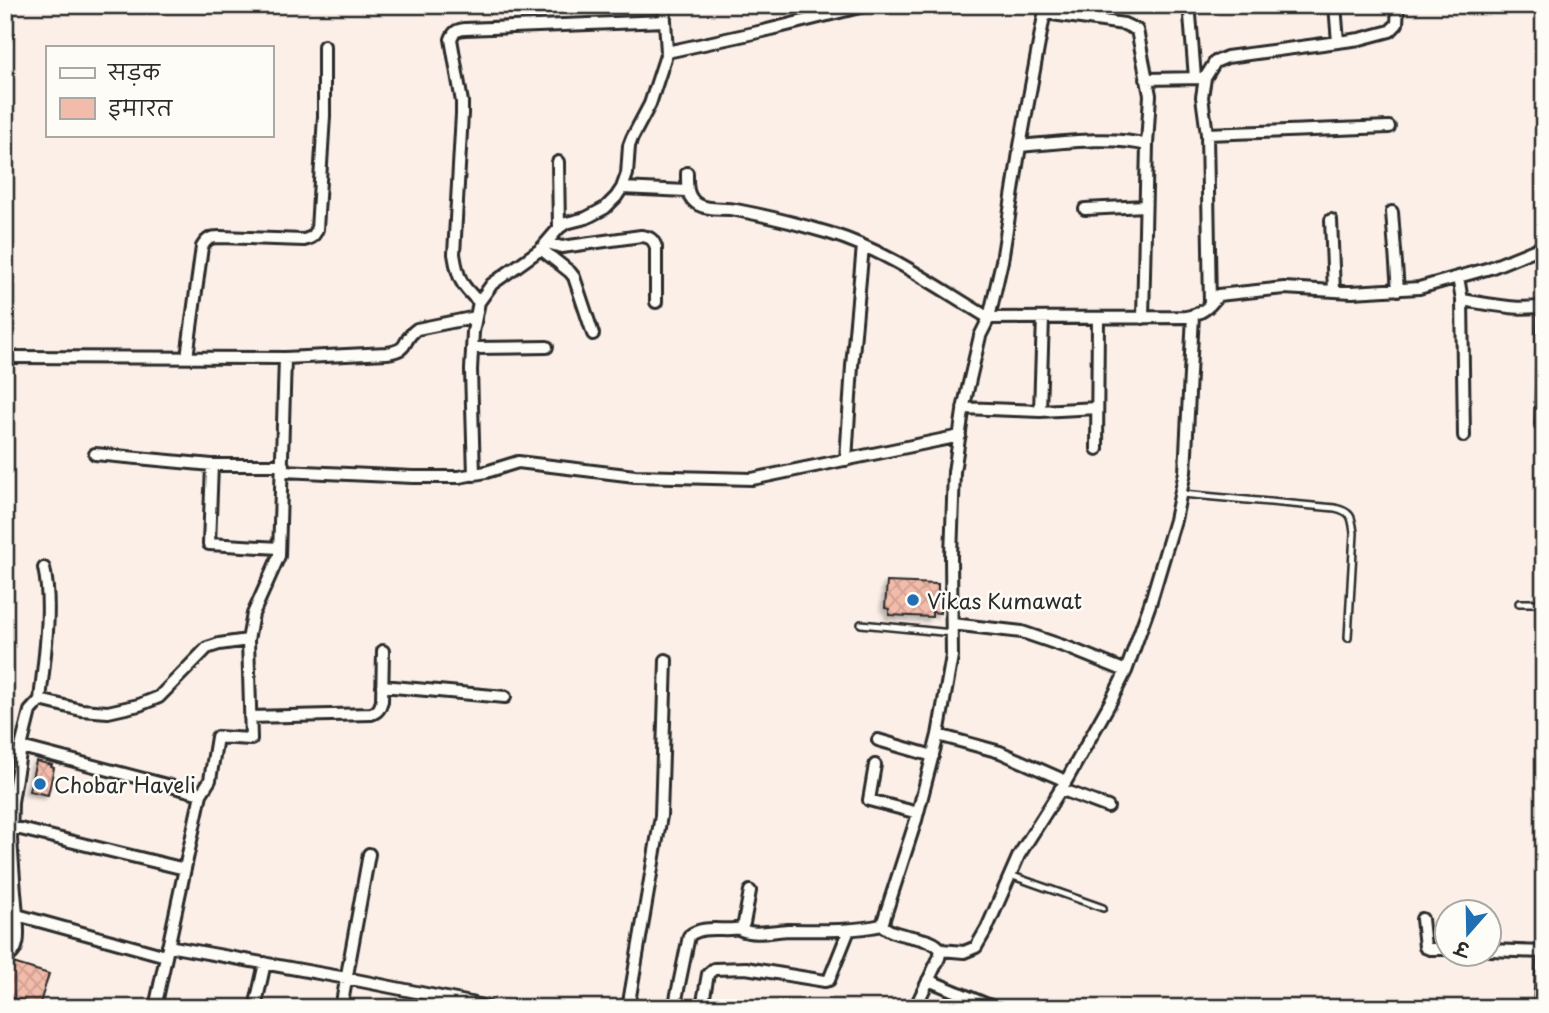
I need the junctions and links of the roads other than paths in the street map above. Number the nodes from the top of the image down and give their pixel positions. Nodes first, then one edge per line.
1 (664, 5) edge
2 (868, 5) edge
3 (1335, 5) edge
4 (1398, 5) edge
5 (1046, 9) edge
6 (1190, 15) dead end
7 (665, 21) junction
8 (1338, 42) junction
9 (324, 46) dead end
10 (667, 52) junction
11 (1200, 78) junction
12 (1146, 79) junction
13 (1389, 127) dead end
14 (1207, 134) junction
15 (1147, 145) junction
16 (1020, 146) junction
17 (558, 162) dead end
18 (687, 173) dead end
19 (622, 188) junction
20 (687, 191) junction
21 (1145, 206) junction
22 (1085, 209) dead end
23 (1392, 212) dead end
24 (1331, 220) dead end
25 (559, 228) junction
26 (544, 246) junction
27 (863, 246) junction
28 (1544, 246) edge
29 (1458, 277) junction
30 (1398, 290) junction
31 (1334, 291) junction
32 (1462, 300) junction
33 (479, 302) junction
34 (656, 302) dead end
35 (1210, 305) junction
36 (1544, 306) edge
37 (1193, 315) junction
38 (476, 317) junction
39 (1143, 317) junction
40 (989, 318) junction
41 (1043, 318) junction
42 (1098, 318) junction
43 (593, 334) dead end
44 (547, 347) dead end
45 (472, 348) junction
46 (5, 357) edge
47 (187, 357) junction
48 (285, 358) junction
49 (963, 408) junction
50 (1097, 408) junction
51 (1040, 411) junction
52 (1541, 425) dead end
53 (960, 436) junction
54 (1464, 436) dead end
55 (1097, 449) dead end
56 (95, 454) dead end
57 (846, 460) junction
58 (212, 465) junction
59 (283, 468) junction
60 (474, 475) junction
61 (1181, 494) junction
62 (279, 548) junction
63 (44, 568) dead end
64 (1518, 603) dead end
65 (1544, 603) edge
66 (861, 624) dead end
67 (952, 629) junction
68 (1348, 638) dead end
69 (248, 640) junction
70 (383, 651) dead end
71 (666, 660) dead end
72 (1126, 671) junction
73 (382, 686) junction
74 (505, 697) dead end
75 (40, 700) junction
76 (250, 717) junction
77 (938, 735) junction
78 (878, 740) dead end
79 (21, 747) junction
80 (933, 756) junction
81 (874, 765) dead end
82 (1063, 785) junction
83 (201, 794) junction
84 (1108, 807) dead end
85 (918, 813) junction
86 (12, 827) junction
87 (369, 854) dead end
88 (185, 869) junction
89 (1010, 875) junction
90 (10, 880) edge
91 (750, 891) dead end
92 (1103, 908) dead end
93 (17, 915) junction
94 (1422, 919) dead end
95 (882, 925) junction
96 (739, 929) junction
97 (849, 930) junction
98 (1434, 949) edge
99 (941, 950) junction
100 (167, 951) junction
101 (1504, 951) edge
102 (1543, 952) edge
103 (5, 958) edge
104 (265, 963) junction
105 (346, 978) junction
106 (928, 980) junction
107 (155, 1008) edge
108 (255, 1008) edge
109 (341, 1008) edge
110 (489, 1008) edge
111 (628, 1008) edge
112 (678, 1008) edge
113 (700, 1008) edge
114 (915, 1008) edge
115 (995, 1008) edge
116 (1540, 1008) edge

1 - 7 street
2 - 10 street
3 - 8 street
4 - 8 street
5 - 12 street
5 - 16 street
6 - 11 street
7 - 10 street
7 - 33 street
8 - 11 street
9 - 47 street
10 - 19 street
11 - 12 street
11 - 14 street
12 - 15 street
13 - 14 street
14 - 35 street
15 - 16 street
15 - 21 street
16 - 40 street
17 - 25 street
18 - 20 street
19 - 20 street
19 - 25 street
20 - 27 street
21 - 22 street
21 - 39 street
23 - 30 street
24 - 31 street
25 - 26 street
26 - 33 street
26 - 34 street
26 - 43 street
27 - 40 street
27 - 57 street
28 - 29 street
29 - 30 street
29 - 32 street
30 - 31 street
31 - 35 street
32 - 36 street
32 - 54 street
33 - 38 street
35 - 37 street
36 - 52 street
37 - 39 street
37 - 61 street
38 - 45 street
38 - 48 street
39 - 42 street
40 - 41 street
40 - 49 street
41 - 42 street
41 - 51 street
42 - 50 street
44 - 45 street
45 - 60 street
46 - 47 street
47 - 48 street
48 - 59 street
49 - 51 street
49 - 53 street
50 - 51 street
50 - 55 street
53 - 57 street
53 - 67 street
56 - 58 street
57 - 60 street
58 - 59 street
58 - 62 street
59 - 60 street
59 - 62 street
61 - 68 lane
61 - 72 street
62 - 69 street
63 - 75 street
64 - 65 lane
66 - 67 lane
67 - 72 street
67 - 77 street
69 - 75 street
69 - 76 street
70 - 73 street
71 - 111 street
72 - 82 street
73 - 74 street
73 - 76 street
75 - 79 street
76 - 83 street
77 - 80 street
77 - 82 street
78 - 80 street
79 - 83 street
79 - 86 street
80 - 85 street
81 - 85 street
82 - 84 street
82 - 89 street
83 - 88 street
85 - 95 street
86 - 88 street
86 - 90 street
87 - 105 street
88 - 100 street
89 - 92 lane
89 - 99 street
90 - 93 street
91 - 96 street
93 - 100 street
93 - 103 street
94 - 98 street
95 - 97 street
95 - 99 street
96 - 97 street
96 - 112 street
97 - 113 street
99 - 106 street
100 - 104 street
100 - 107 street
101 - 102 street
102 - 116 street
104 - 105 street
104 - 108 street
105 - 109 street
105 - 110 street
106 - 114 street
106 - 115 street

